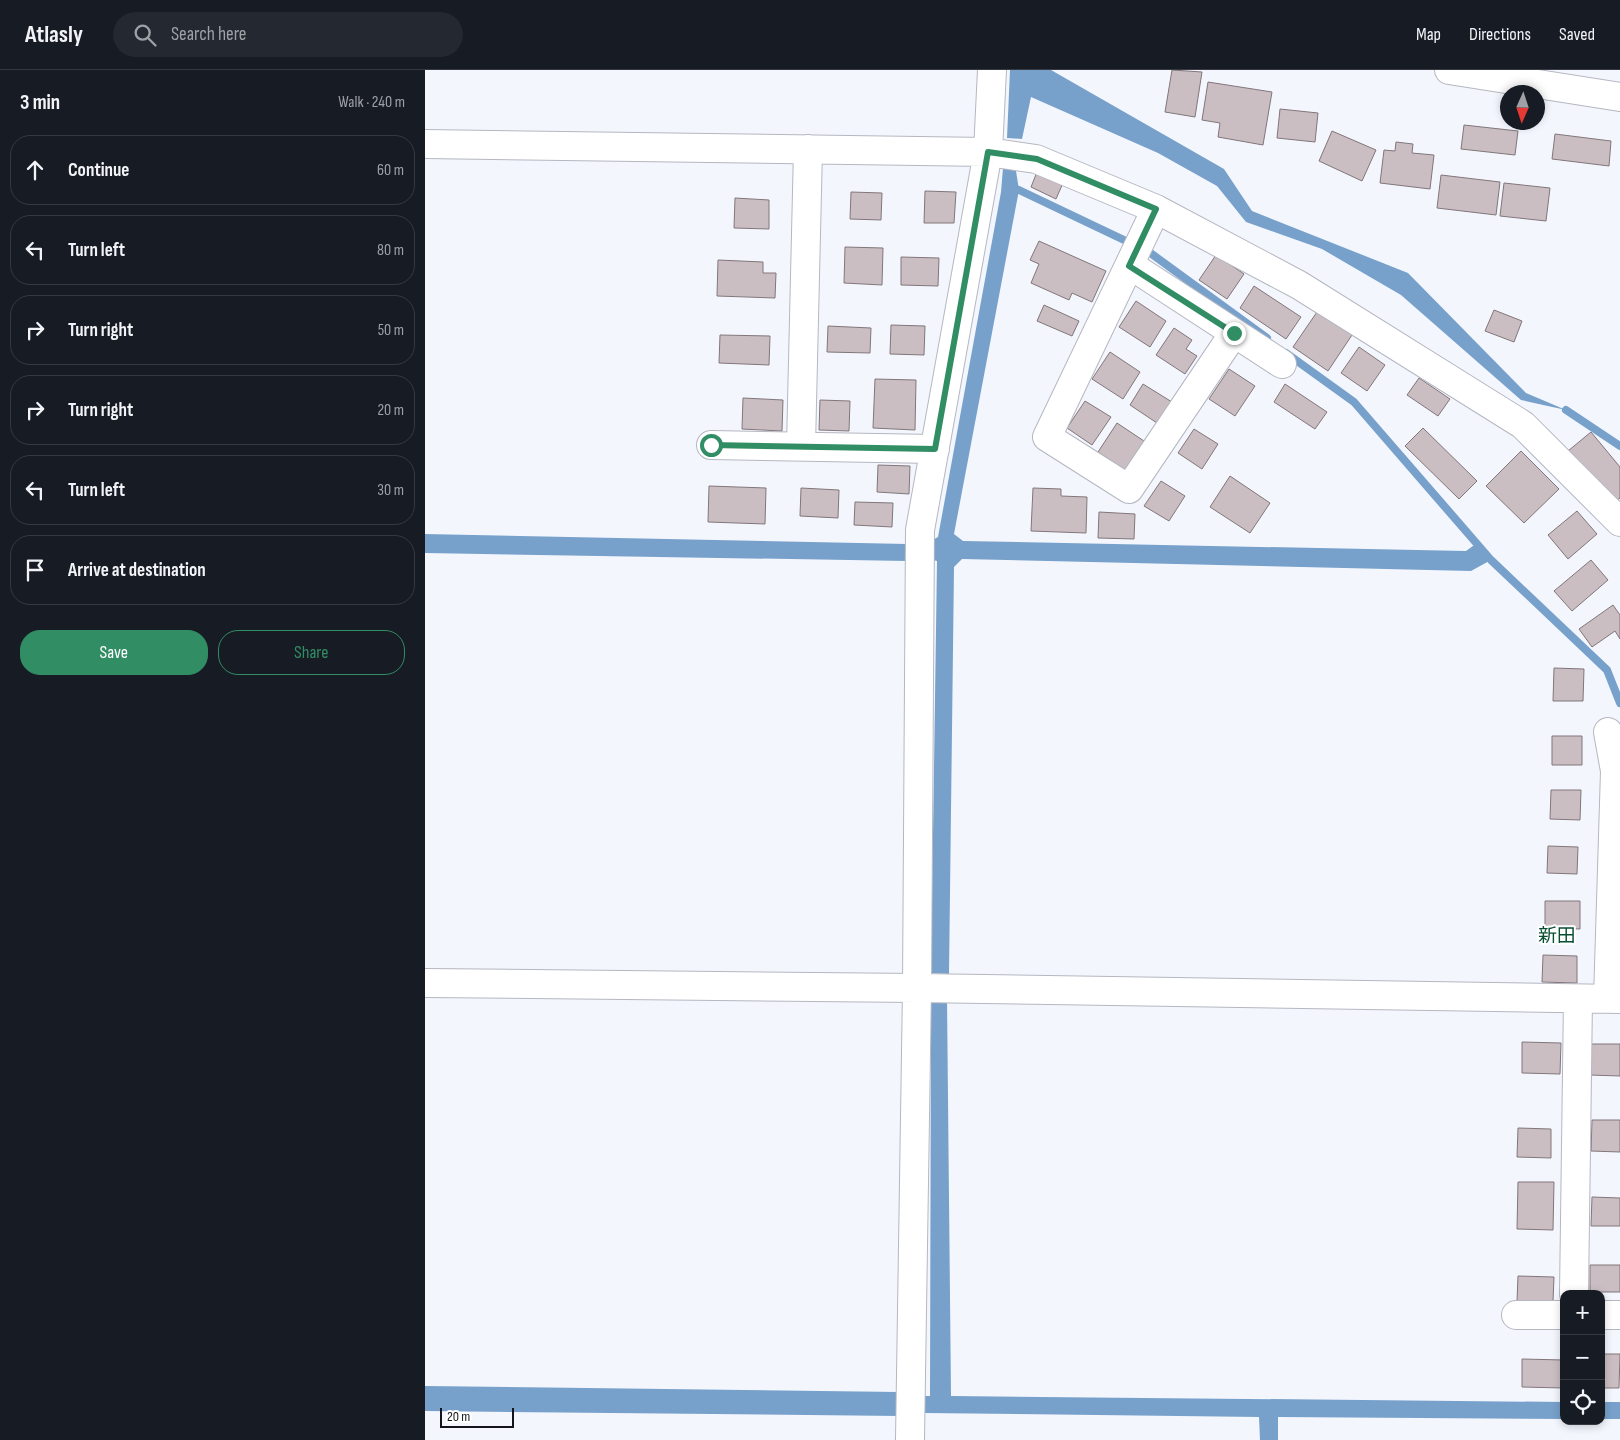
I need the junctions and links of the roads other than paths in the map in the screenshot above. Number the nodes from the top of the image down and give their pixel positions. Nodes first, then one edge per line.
1 (992, 70) edge
2 (1449, 70) edge
3 (1620, 97) edge
4 (425, 144) edge
5 (808, 149) junction
6 (988, 152) junction
7 (1156, 209) junction
8 (1129, 266) junction
9 (1234, 333) junction
10 (1282, 364) dead end
11 (711, 445) dead end
12 (801, 446) junction
13 (935, 449) junction
14 (1620, 522) edge
15 (1607, 732) dead end
16 (425, 983) edge
17 (917, 988) junction
18 (1578, 999) junction
19 (1614, 999) edge
20 (1575, 1290) edge
21 (1516, 1315) dead end
22 (1560, 1315) edge
23 (1605, 1315) edge
24 (1620, 1316) edge
25 (910, 1440) edge

1 - 6 street
2 - 3 street
4 - 5 street
5 - 6 street
5 - 12 street
6 - 7 street
6 - 13 street
7 - 8 street
7 - 14 street
8 - 9 street
8 - 9 street
9 - 10 street
11 - 12 street
12 - 13 street
13 - 17 street
15 - 19 street
16 - 17 street
17 - 18 street
17 - 25 street
18 - 19 street
18 - 20 street
21 - 22 street
23 - 24 street

